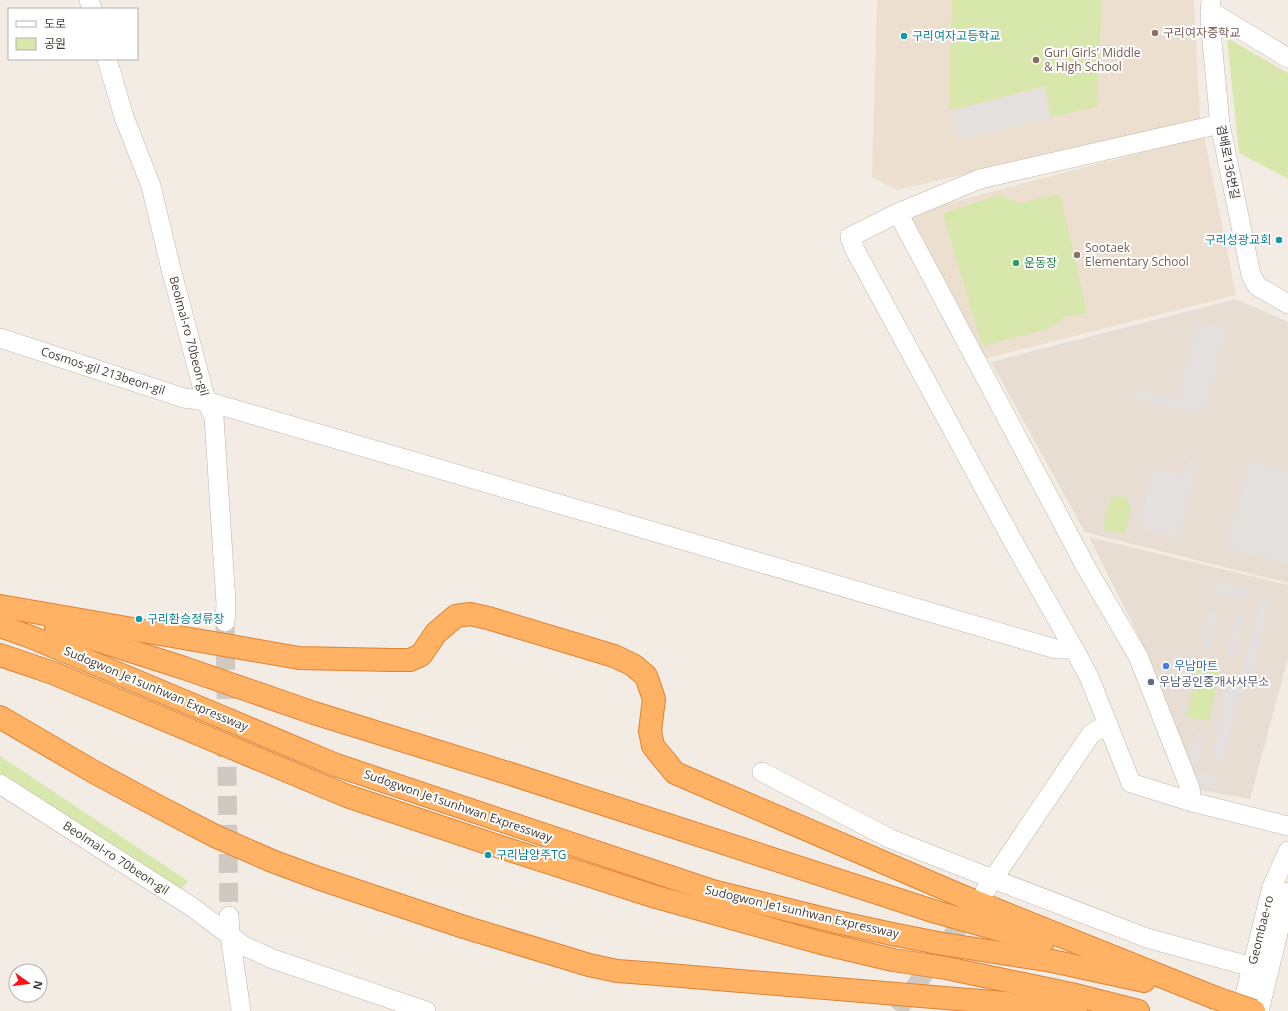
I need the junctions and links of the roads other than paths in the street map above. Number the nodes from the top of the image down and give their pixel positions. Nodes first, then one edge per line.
1 (1210, 6) edge
2 (1288, 58) edge
3 (108, 60) edge
4 (1220, 124) junction
5 (898, 213) junction
6 (1288, 304) edge
7 (0, 338) edge
8 (206, 401) junction
9 (0, 606) edge
10 (0, 613) edge
11 (225, 622) tunnel mouth
12 (0, 626) edge
13 (1074, 648) junction
14 (0, 655) edge
15 (0, 717) edge
16 (1108, 724) junction
17 (762, 772) dead end
18 (0, 784) edge
19 (1192, 802) junction
20 (1288, 826) edge
21 (1288, 851) edge
22 (989, 885) junction
23 (1288, 892) edge
24 (229, 916) tunnel mouth
25 (230, 936) junction
26 (1252, 966) junction
27 (1213, 997) junction
28 (241, 1011) edge
29 (426, 1011) edge
30 (1076, 1011) edge
31 (1138, 1011) edge
32 (1241, 1011) edge
33 (1254, 1011) edge
34 (1259, 1011) edge

1 - 2 street
1 - 4 street, 겸배로136번길
3 - 8 street, Beolmal-ro 70beon-gil
4 - 5 street
4 - 6 street, 겸배로136번길
5 - 13 street
5 - 19 street
7 - 8 street, Cosmos-gil 213beon-gil
8 - 11 street, Beolmal-ro 70beon-gil
8 - 13 street, Cosmos-gil 213beon-gil
9 - 27 highway
10 - 27 highway, Sudogwon Je1sunhwan Expressway
12 - 27 highway, Sudogwon Je1sunhwan Expressway
13 - 16 street
14 - 31 highway, Sudogwon Je1sunhwan Expressway
15 - 30 highway
16 - 19 street
16 - 22 street
17 - 22 street
18 - 25 street, Beolmal-ro 70beon-gil
19 - 20 street
21 - 26 street, Geombae-ro
22 - 26 street
23 - 34 street, Geombae-ro
24 - 25 street
25 - 28 street
25 - 29 street, Beolmal-ro 70beon-gil
26 - 32 street, Geombae-ro
27 - 33 highway, Sudogwon Je1sunhwan Expressway, bridge

